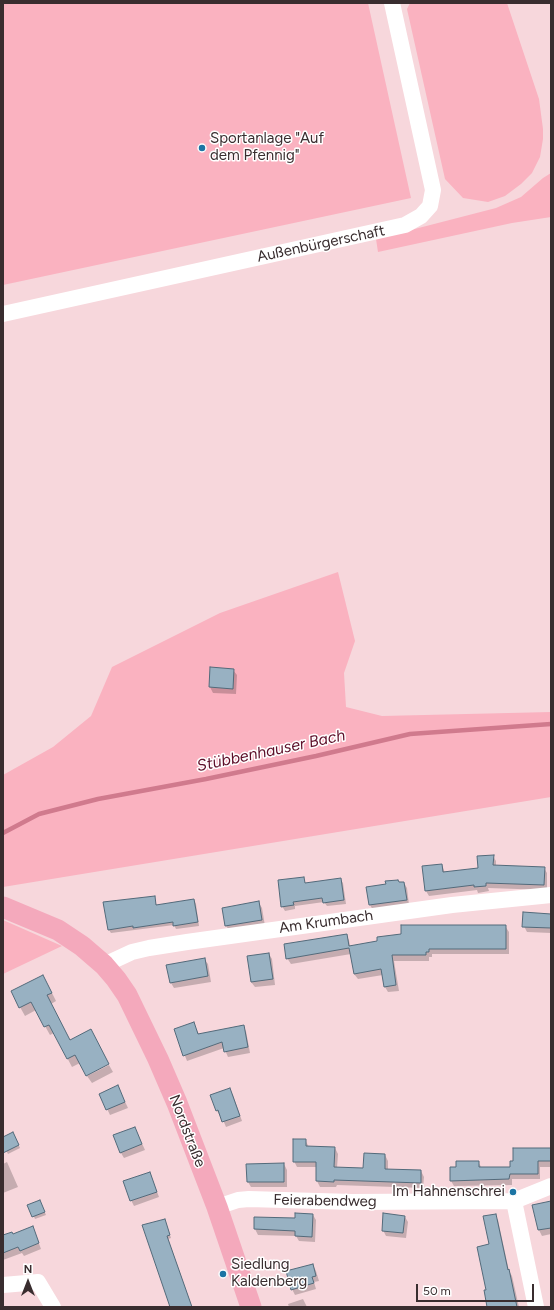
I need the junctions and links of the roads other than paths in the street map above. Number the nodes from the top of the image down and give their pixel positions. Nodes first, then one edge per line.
1 (392, 3) edge
2 (3, 314) edge
3 (551, 895) edge
4 (3, 907) edge
5 (104, 965) junction
6 (551, 1186) edge
7 (514, 1202) junction
8 (217, 1207) junction
9 (3, 1285) edge
10 (53, 1307) edge
11 (251, 1307) edge
12 (536, 1307) edge

1 - 2 street, Außenbürgerschaft
3 - 5 street, Am Krumbach
4 - 5 main road, Nordstraße
5 - 8 main road, Nordstraße
6 - 7 street, Feierabendweg
7 - 8 street, Feierabendweg
7 - 12 street
8 - 11 main road, Nordstraße
9 - 10 street

